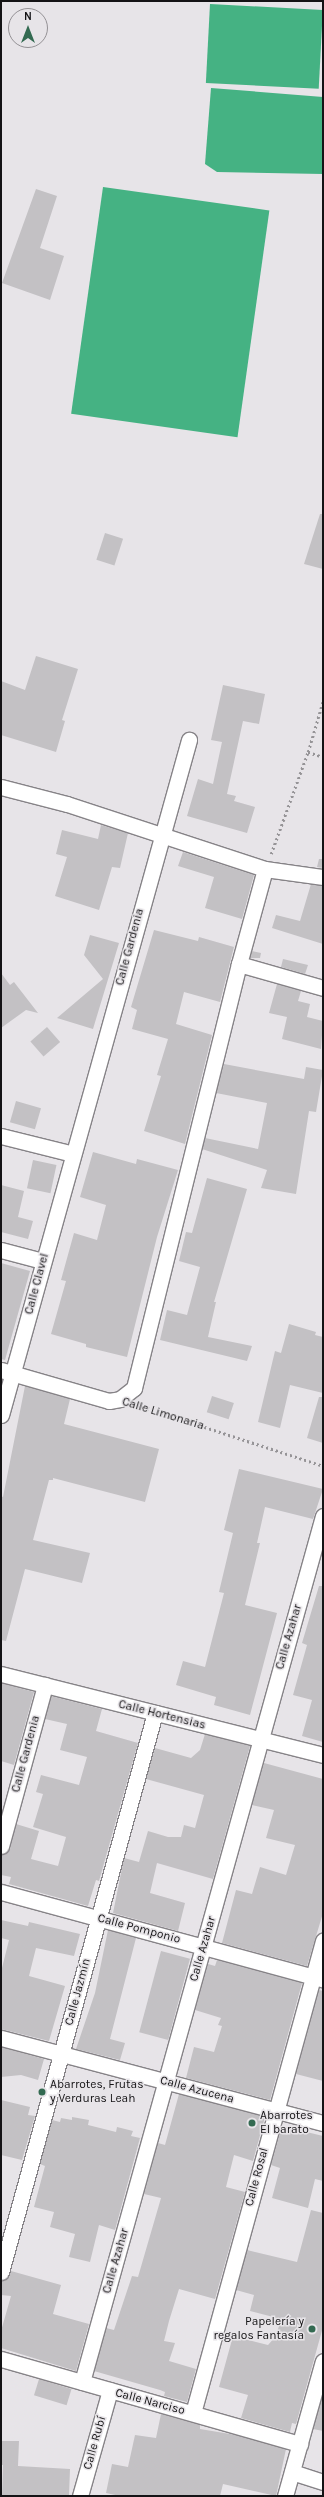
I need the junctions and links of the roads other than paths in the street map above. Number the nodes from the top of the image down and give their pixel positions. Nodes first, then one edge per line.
1 (189, 740) dead end
2 (1, 787) edge
3 (161, 836) junction
4 (265, 869) junction
5 (323, 877) edge
6 (239, 964) junction
7 (323, 988) edge
8 (1, 1136) edge
9 (73, 1154) junction
10 (1, 1250) edge
11 (43, 1261) junction
12 (7, 1372) edge
13 (1, 1415) edge
14 (323, 1516) edge
15 (1, 1674) edge
16 (45, 1685) junction
17 (155, 1713) junction
18 (261, 1740) junction
19 (323, 1756) edge
20 (1, 1846) edge
21 (1, 1892) edge
22 (98, 1918) junction
23 (323, 1941) edge
24 (203, 1946) junction
25 (318, 1978) edge
26 (1, 2038) edge
27 (61, 2054) junction
28 (166, 2082) junction
29 (275, 2111) junction
30 (323, 2123) edge
31 (1, 2272) edge
32 (1, 2359) edge
33 (323, 2361) edge
34 (82, 2382) junction
35 (110, 2390) junction
36 (193, 2413) junction
37 (300, 2444) junction
38 (292, 2472) junction
39 (323, 2482) edge
40 (80, 2496) edge
41 (285, 2496) edge

1 - 3 street, Calle Gardenia
2 - 3 street
3 - 4 street
3 - 9 street, Calle Gardenia
4 - 5 street
4 - 6 street
6 - 7 street
6 - 12 street, Calle Limonaria
8 - 9 street
9 - 11 street, Calle Clavel
10 - 11 street
11 - 12 street, Calle Clavel
12 - 13 street, Calle Clavel
14 - 18 street, Calle Azahar
15 - 16 street, Calle Hortensias
16 - 17 street, Calle Hortensias
16 - 20 street, Calle Gardenia
17 - 18 street, Calle Hortensias
17 - 22 street, Calle Jazmín
18 - 19 street, Calle Hortensias
18 - 24 street, Calle Azahar
21 - 22 street, Calle Pomponio
22 - 24 street, Calle Pomponio
22 - 27 street, Calle Jazmín
23 - 25 street, Calle Rosal
24 - 25 street, Calle Pomponio
24 - 28 street, Calle Azahar
25 - 29 street, Calle Rosal
26 - 27 street, Calle Azucena
27 - 28 street, Calle Azucena
27 - 31 street, Calle Jazmín
28 - 29 street, Calle Azucena
28 - 34 street, Calle Azahar
29 - 30 street, Calle Azucena
29 - 36 street, Calle Rosal
32 - 34 street, Calle Narciso
33 - 37 street
34 - 35 street, Calle Narciso
35 - 36 street, Calle Narciso
35 - 40 street, Calle Rubí
36 - 37 street, Calle Narciso
37 - 38 street
38 - 39 street
38 - 41 street

